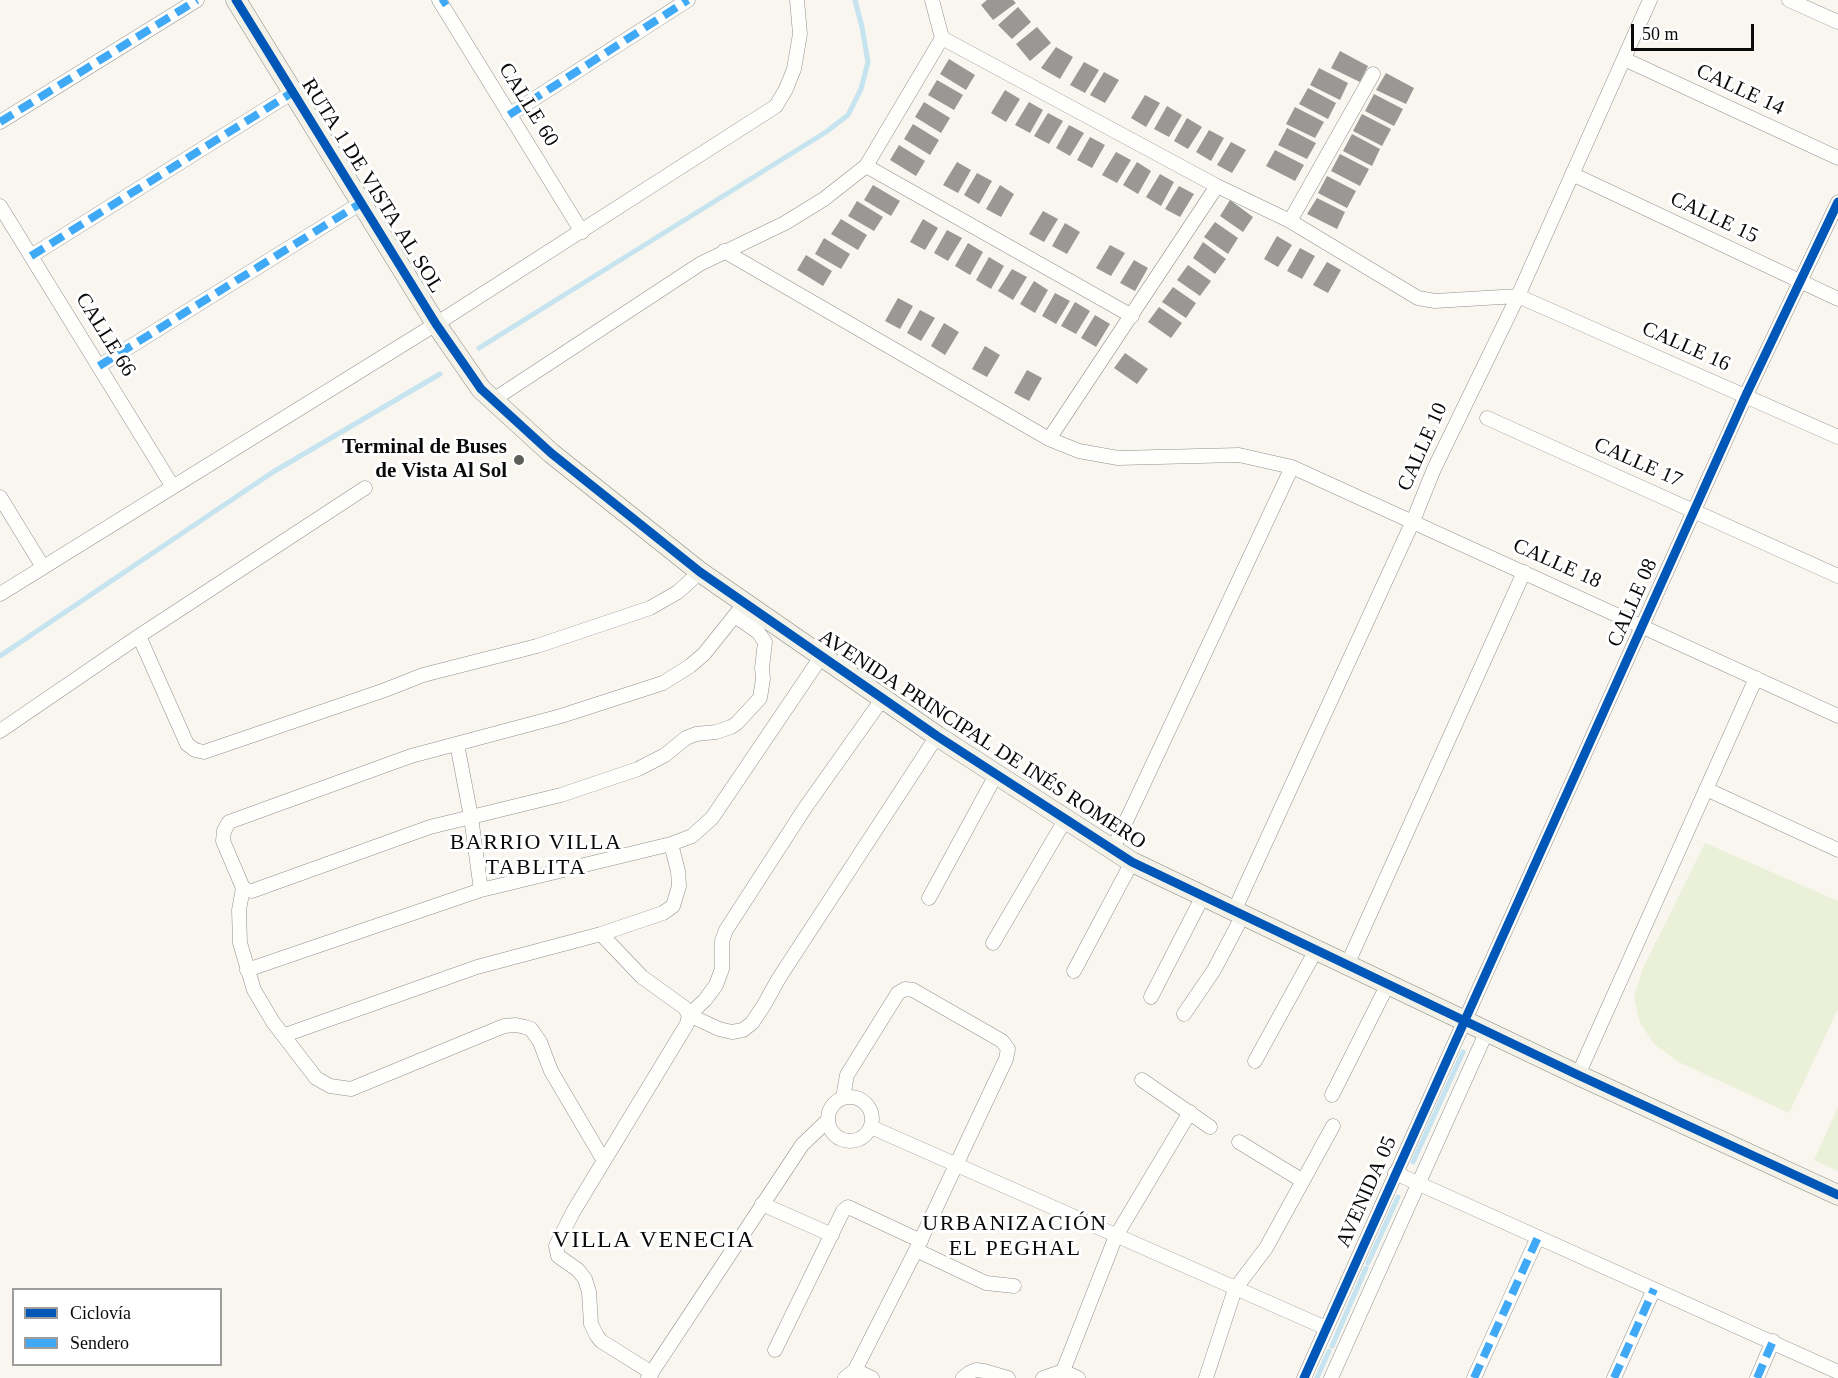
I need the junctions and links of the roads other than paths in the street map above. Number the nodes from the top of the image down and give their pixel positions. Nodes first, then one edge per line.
1 (197, 0) edge
2 (236, 0) edge
3 (688, 0) edge
4 (797, 0) edge
5 (932, 0) edge
6 (1650, 0) edge
7 (1789, 0) edge
8 (442, 1) edge
9 (1838, 22) edge
10 (942, 38) junction
11 (1624, 59) junction
12 (1373, 74) dead end
13 (293, 92) junction
14 (509, 115) junction
15 (0, 122) edge
16 (1838, 158) edge
17 (866, 166) junction
18 (1572, 174) junction
19 (1217, 186) junction
20 (1838, 202) edge
21 (361, 203) junction
22 (0, 206) edge
23 (1290, 221) junction
24 (582, 232) junction
25 (724, 251) junction
26 (31, 256) junction
27 (1800, 282) junction
28 (1518, 296) junction
29 (1838, 299) edge
30 (1132, 316) junction
31 (436, 324) junction
32 (99, 366) junction
33 (487, 394) junction
34 (1746, 396) junction
35 (1487, 418) dead end
36 (1838, 437) edge
37 (1049, 439) junction
38 (1292, 467) junction
39 (173, 487) junction
40 (365, 488) dead end
41 (0, 497) edge
42 (1694, 511) junction
43 (1413, 522) junction
44 (43, 567) junction
45 (700, 572) junction
46 (1524, 572) junction
47 (1838, 576) edge
48 (0, 594) edge
49 (740, 610) junction
50 (1642, 626) junction
51 (139, 636) junction
52 (821, 657) junction
53 (1756, 678) junction
54 (883, 698) junction
55 (1838, 716) edge
56 (0, 731) edge
57 (937, 736) junction
58 (457, 744) junction
59 (996, 776) junction
60 (1706, 789) junction
61 (471, 817) junction
62 (1065, 820) junction
63 (671, 844) junction
64 (1838, 850) edge
65 (1112, 851) junction
66 (1132, 862) junction
67 (243, 888) junction
68 (481, 890) junction
69 (1203, 896) junction
70 (929, 898) dead end
71 (1238, 913) junction
72 (601, 934) junction
73 (993, 943) dead end
74 (1316, 950) junction
75 (1347, 965) junction
76 (247, 970) junction
77 (1074, 971) dead end
78 (1388, 984) junction
79 (1151, 997) dead end
80 (1184, 1014) dead end
81 (689, 1015) junction
82 (1464, 1021) junction
83 (1487, 1031) junction
84 (285, 1035) junction
85 (1255, 1061) dead end
86 (1578, 1075) junction
87 (1142, 1080) dead end
88 (1332, 1095) dead end
89 (843, 1098) junction
90 (1190, 1112) junction
91 (827, 1121) junction
92 (871, 1126) junction
93 (1333, 1126) dead end
94 (1210, 1127) dead end
95 (1239, 1142) dead end
96 (604, 1161) junction
97 (956, 1165) junction
98 (1395, 1173) junction
99 (1303, 1181) junction
100 (1417, 1184) junction
101 (1838, 1195) edge
102 (762, 1204) junction
103 (832, 1235) junction
104 (1116, 1236) junction
105 (1538, 1237) junction
106 (919, 1246) junction
107 (1014, 1286) dead end
108 (1235, 1289) junction
109 (1653, 1289) junction
110 (1326, 1328) junction
111 (1773, 1341) junction
112 (776, 1350) dead end
113 (1063, 1371) junction
114 (1838, 1372) edge
115 (850, 1374) edge
116 (650, 1375) edge
117 (872, 1378) edge
118 (963, 1378) edge
119 (1008, 1378) edge
120 (1043, 1378) edge
121 (1078, 1378) edge
122 (1206, 1378) edge
123 (1304, 1378) edge
124 (1331, 1378) edge
125 (1474, 1378) edge
126 (1614, 1378) edge
127 (1757, 1378) edge

1 - 15 street
2 - 13 street, RUTA 1 DE VISTA AL SOL
3 - 14 street
4 - 24 street
5 - 10 street
6 - 11 street, CALLE 10
7 - 9 street
8 - 14 street, CALLE 60
10 - 17 street
10 - 19 street
11 - 16 street, CALLE 14
11 - 18 street, CALLE 10
12 - 23 street
13 - 21 street, RUTA 1 DE VISTA AL SOL
13 - 26 street
14 - 24 street, CALLE 60
17 - 25 street
17 - 30 street
18 - 27 street, CALLE 15
18 - 28 street, CALLE 10
19 - 23 street
19 - 30 street
20 - 27 street, CALLE 08
21 - 31 street, RUTA 1 DE VISTA AL SOL
21 - 32 street
22 - 26 street, CALLE 66
23 - 28 street
24 - 31 street
25 - 33 street
25 - 37 street, CALLE 18
26 - 32 street, CALLE 66
27 - 29 street, CALLE 15
27 - 34 street, CALLE 08
28 - 34 street, CALLE 16
28 - 43 street, CALLE 10
30 - 37 street
31 - 33 street, RUTA 1 DE VISTA AL SOL
31 - 39 street
32 - 39 street, CALLE 66
33 - 45 street, AVENIDA PRINCIPAL DE INÉS ROMERO
34 - 36 street, CALLE 16
34 - 42 street, CALLE 08
35 - 42 street, CALLE 17
37 - 38 street, CALLE 18
38 - 43 street, CALLE 18
38 - 65 street
39 - 44 street
40 - 51 street
41 - 44 street
42 - 47 street, CALLE 17
42 - 50 street, CALLE 08
43 - 46 street, CALLE 18
43 - 71 street, CALLE 10
44 - 48 street
45 - 49 street, AVENIDA PRINCIPAL DE INÉS ROMERO
45 - 51 street
46 - 50 street, CALLE 18
46 - 75 street
49 - 52 street, AVENIDA PRINCIPAL DE INÉS ROMERO
49 - 58 street
49 - 61 street
50 - 53 street, CALLE 18
50 - 82 street, CALLE 08
51 - 56 street
52 - 54 street, AVENIDA PRINCIPAL DE INÉS ROMERO
52 - 63 street
53 - 55 street, CALLE 18
53 - 60 street
54 - 57 street, AVENIDA PRINCIPAL DE INÉS ROMERO
54 - 81 street
57 - 59 street, AVENIDA PRINCIPAL DE INÉS ROMERO
57 - 81 street
58 - 61 street
58 - 67 street
59 - 62 street, AVENIDA PRINCIPAL DE INÉS ROMERO
59 - 70 street
60 - 64 street
60 - 86 street
61 - 67 street
61 - 68 street
62 - 65 street, AVENIDA PRINCIPAL DE INÉS ROMERO
62 - 73 street
63 - 68 street
63 - 72 street
65 - 66 street, AVENIDA PRINCIPAL DE INÉS ROMERO
66 - 69 street, AVENIDA PRINCIPAL DE INÉS ROMERO
66 - 77 street
67 - 76 street
68 - 76 street
69 - 71 street, AVENIDA PRINCIPAL DE INÉS ROMERO
69 - 79 street
71 - 74 street, AVENIDA PRINCIPAL DE INÉS ROMERO
71 - 80 street, CALLE 10
72 - 81 street
72 - 84 street
74 - 75 street, AVENIDA PRINCIPAL DE INÉS ROMERO
74 - 85 street
75 - 78 street, AVENIDA PRINCIPAL DE INÉS ROMERO
76 - 84 street
78 - 82 street, AVENIDA PRINCIPAL DE INÉS ROMERO
78 - 88 street
81 - 96 street
82 - 83 street, AVENIDA PRINCIPAL DE INÉS ROMERO
82 - 98 street, AVENIDA 05
83 - 86 street, AVENIDA PRINCIPAL DE INÉS ROMERO
83 - 100 street, AVENIDA 05
84 - 96 street
86 - 101 street, AVENIDA PRINCIPAL DE INÉS ROMERO
87 - 90 street
89 - 91 street
89 - 92 street
89 - 97 street
90 - 94 street
90 - 104 street
91 - 92 street
91 - 102 street
92 - 97 street
93 - 99 street
95 - 99 street
96 - 116 street
97 - 104 street
97 - 106 street
98 - 100 street
98 - 110 street, AVENIDA 05
99 - 108 street
100 - 105 street
100 - 124 street, AVENIDA 05
102 - 103 street
102 - 116 street
103 - 106 street
103 - 112 street
104 - 108 street
104 - 113 street
105 - 109 street
105 - 125 street
106 - 107 street
106 - 115 street
108 - 110 street
108 - 122 street
109 - 111 street
109 - 126 street
110 - 123 street, AVENIDA 05
111 - 114 street
111 - 127 street
113 - 120 street
113 - 121 street
115 - 117 street
118 - 119 street

